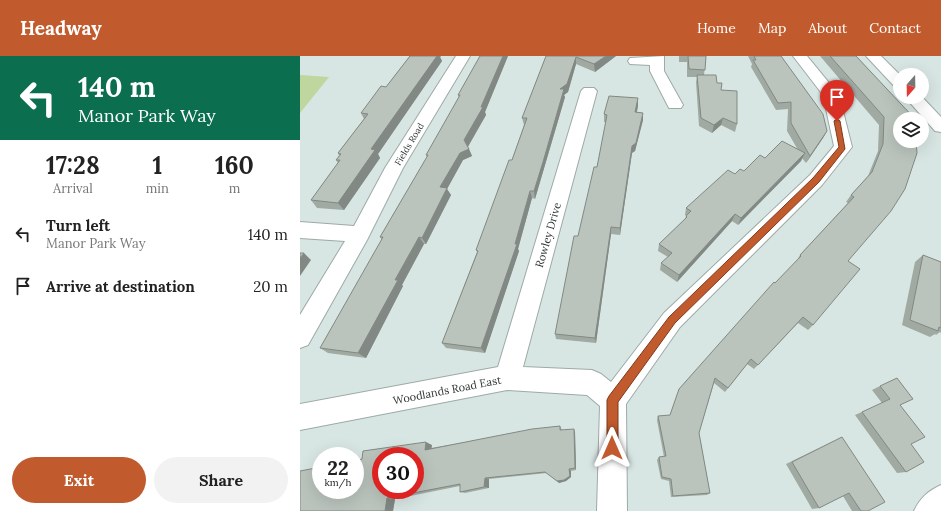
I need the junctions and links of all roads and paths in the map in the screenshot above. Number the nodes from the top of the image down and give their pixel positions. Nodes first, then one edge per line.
1 (462, 56) edge
2 (800, 56) edge
3 (873, 56) edge
4 (635, 61) dead end
5 (657, 63) edge
6 (893, 77) edge
7 (589, 92) dead end
8 (920, 104) edge
9 (675, 105) dead end
10 (941, 127) edge
11 (300, 230) edge
12 (360, 234) junction
13 (300, 337) edge
14 (507, 378) junction
15 (612, 400) junction
16 (300, 417) edge
17 (941, 500) edge
18 (612, 511) edge
19 (929, 511) edge

1 - 12 street, Fields Road
2 - 15 street
3 - 6 street
4 - 5 street
5 - 9 street
7 - 14 street, Rowley Drive
8 - 10 street
11 - 12 street
12 - 13 street, Fields Road
14 - 15 street, Woodlands Road East
14 - 16 street, Woodlands Road East
15 - 18 street
17 - 19 street

